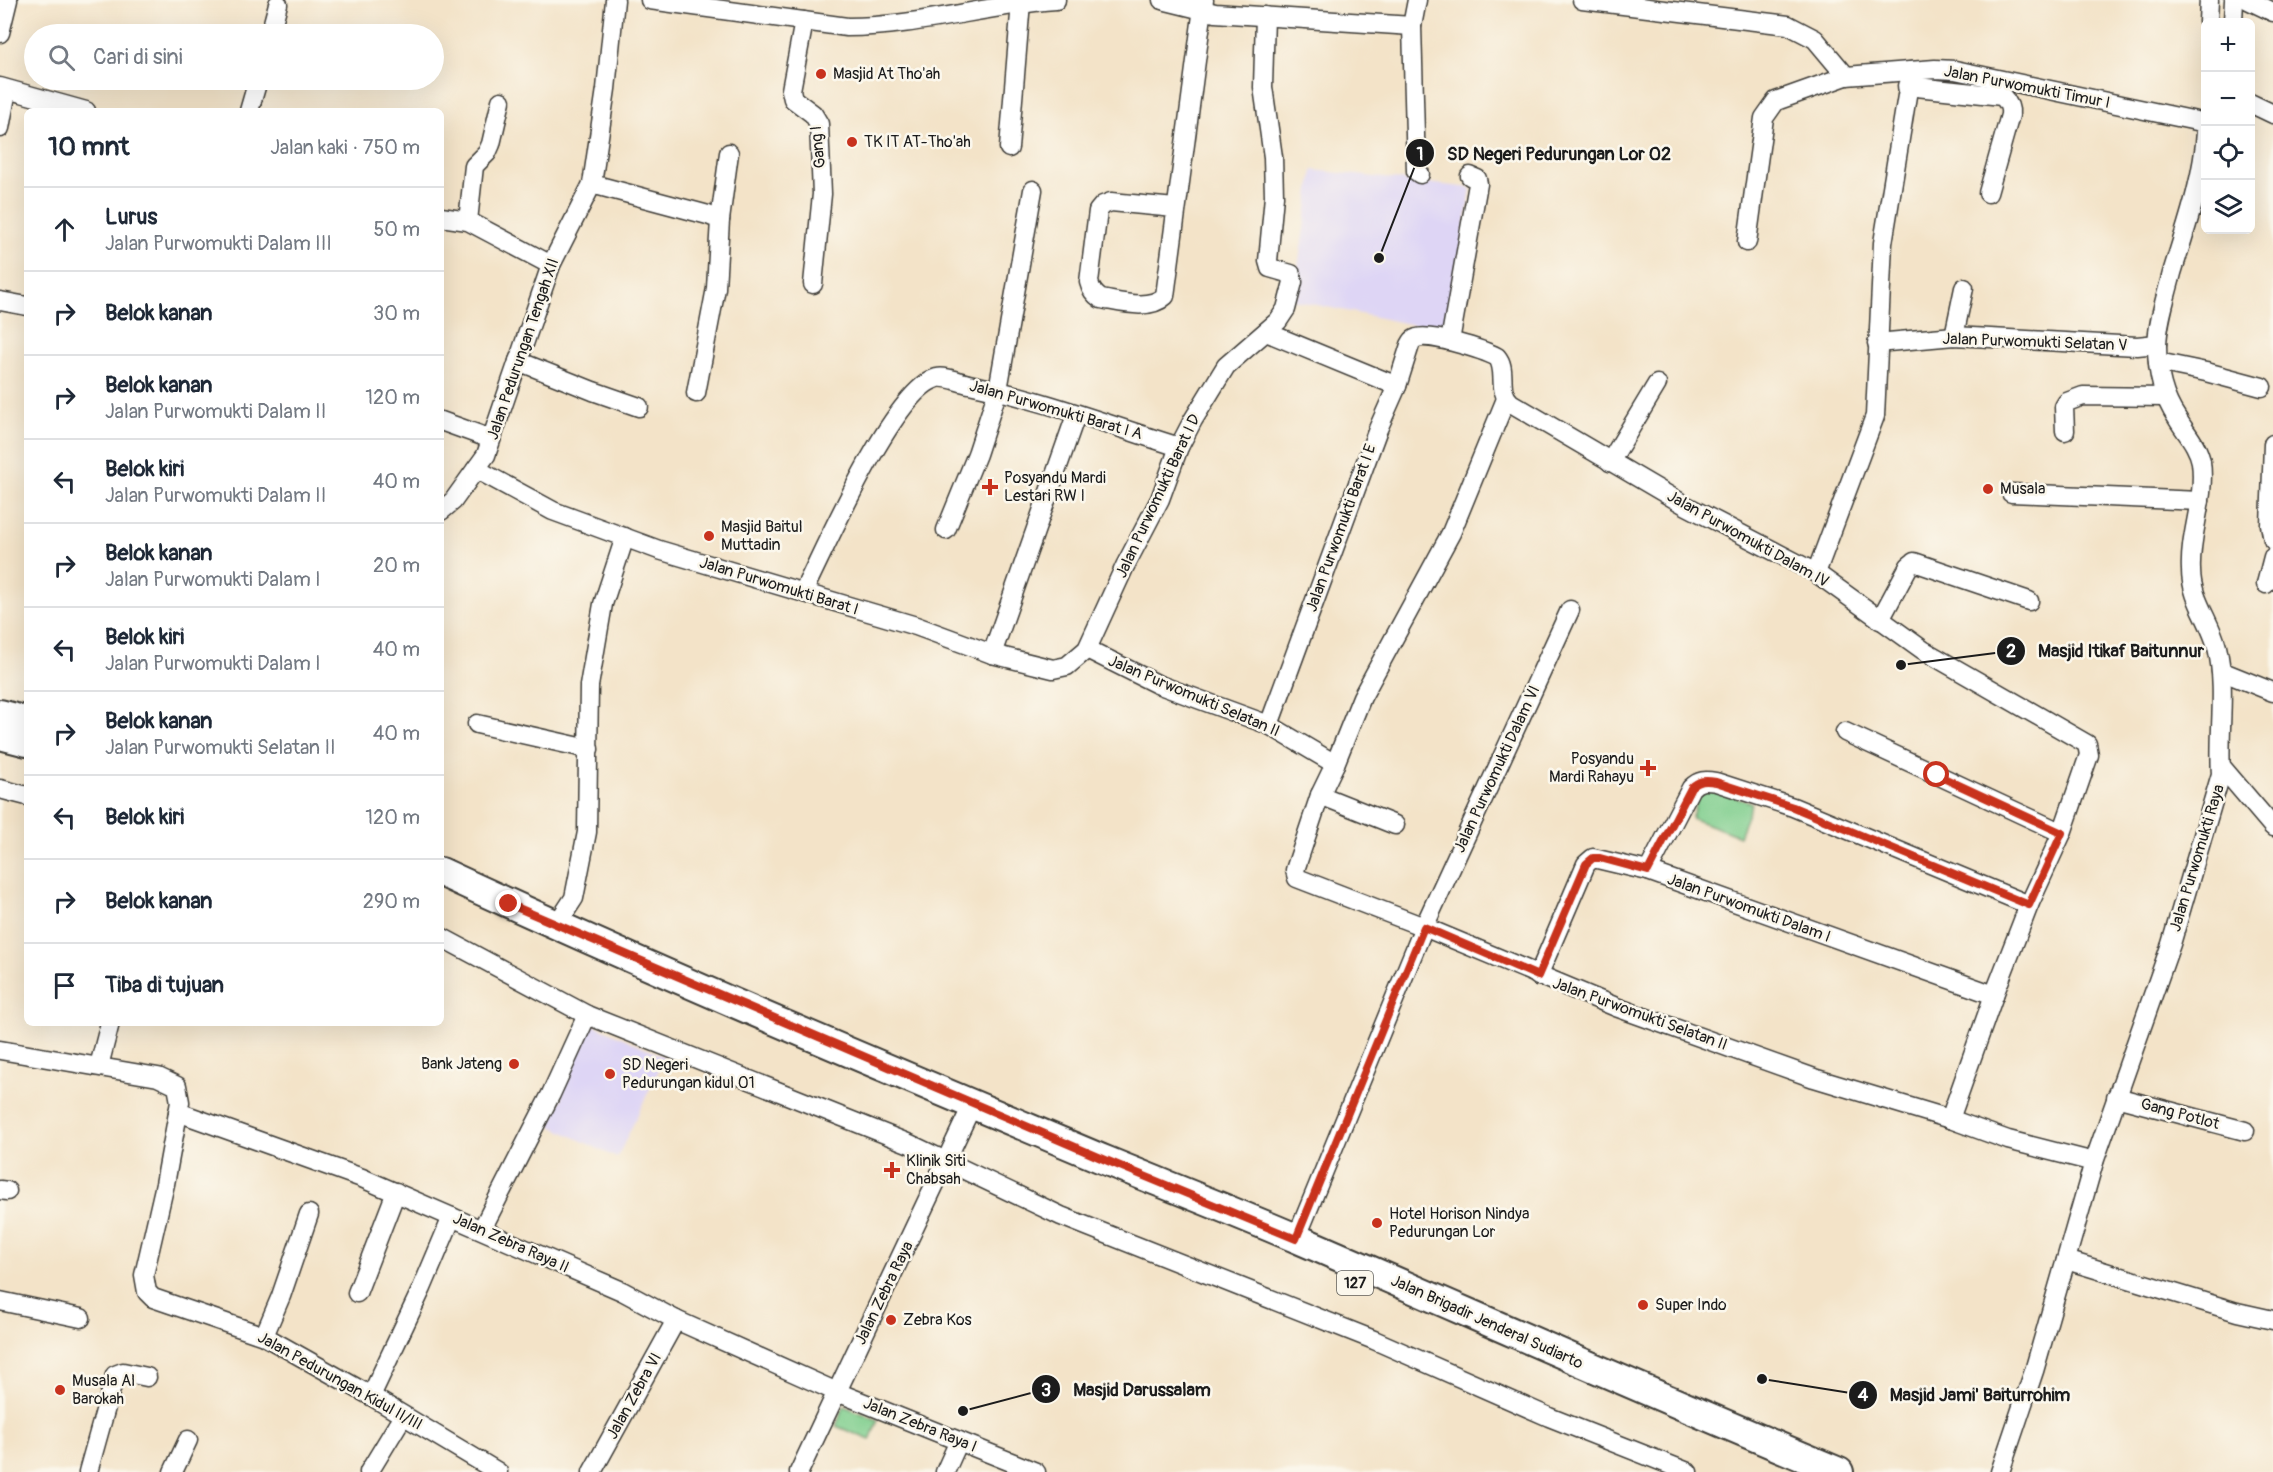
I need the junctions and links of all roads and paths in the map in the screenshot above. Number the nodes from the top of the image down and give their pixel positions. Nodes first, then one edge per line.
1 (8, 0) edge
2 (615, 0) edge
3 (650, 0) edge
4 (1056, 0) edge
5 (1162, 0) edge
6 (1417, 0) edge
7 (1582, 0) edge
8 (2209, 0) edge
9 (2234, 0) edge
10 (2248, 0) edge
11 (1021, 3) junction
12 (279, 4) dead end
13 (996, 4) edge
14 (1204, 5) edge
15 (2273, 12) edge
16 (1265, 16) junction
17 (2208, 18) edge
18 (2233, 18) edge
19 (804, 21) junction
20 (273, 24) edge
21 (1412, 26) junction
22 (0, 33) edge
23 (1846, 76) junction
24 (1909, 79) junction
25 (4, 88) edge
26 (255, 90) edge
27 (501, 101) dead end
28 (2255, 105) edge
29 (75, 108) edge
30 (250, 108) edge
31 (2273, 114) edge
32 (2201, 122) edge
33 (0, 128) edge
34 (1010, 148) dead end
35 (729, 153) dead end
36 (2201, 171) edge
37 (1420, 174) dead end
38 (1470, 176) dead end
39 (592, 184) junction
40 (1033, 190) dead end
41 (1988, 193) dead end
42 (1175, 208) junction
43 (444, 217) edge
44 (720, 220) junction
45 (468, 221) junction
46 (1747, 242) dead end
47 (551, 265) junction
48 (813, 284) dead end
49 (1964, 288) dead end
50 (0, 302) edge
51 (24, 306) edge
52 (1266, 332) junction
53 (1954, 336) junction
54 (1450, 341) junction
55 (1877, 343) junction
56 (2158, 353) junction
57 (518, 361) junction
58 (1657, 384) dead end
59 (1397, 386) junction
60 (2262, 387) dead end
61 (999, 390) junction
62 (696, 393) dead end
63 (2165, 397) junction
64 (1506, 399) junction
65 (639, 407) dead end
66 (1076, 415) junction
67 (444, 423) edge
68 (2066, 431) dead end
69 (491, 439) junction
70 (2273, 444) edge
71 (1179, 447) junction
72 (1610, 462) junction
73 (476, 469) junction
74 (2011, 493) dead end
75 (2200, 501) junction
76 (444, 508) edge
77 (946, 530) dead end
78 (625, 537) junction
79 (2273, 540) edge
80 (2273, 557) edge
81 (1816, 573) junction
82 (2266, 584) dead end
83 (803, 592) junction
84 (2029, 601) dead end
85 (1570, 610) dead end
86 (1880, 620) junction
87 (1087, 649) junction
88 (992, 654) junction
89 (2221, 671) junction
90 (2273, 692) edge
91 (0, 714) edge
92 (24, 720) edge
93 (477, 724) dead end
94 (1269, 725) junction
95 (1845, 732) dead end
96 (0, 735) edge
97 (24, 741) edge
98 (589, 749) junction
99 (1335, 764) junction
100 (2220, 766) junction
101 (0, 789) edge
102 (24, 795) edge
103 (1320, 795) junction
104 (1395, 825) dead end
105 (2273, 827) edge
106 (2062, 833) junction
107 (1648, 871) junction
108 (444, 873) edge
109 (444, 891) edge
110 (2029, 905) junction
111 (557, 924) junction
112 (1424, 927) junction
113 (444, 939) edge
114 (1538, 976) junction
115 (1994, 994) junction
116 (708, 998) junction
117 (587, 1015) junction
118 (109, 1026) edge
119 (0, 1050) edge
120 (99, 1066) junction
121 (2116, 1097) junction
122 (178, 1112) junction
123 (968, 1114) junction
124 (1950, 1119) junction
125 (2245, 1131) dead end
126 (946, 1162) junction
127 (2094, 1162) junction
128 (396, 1192) junction
129 (309, 1214) dead end
130 (452, 1217) junction
131 (482, 1229) junction
132 (1296, 1239) junction
133 (2066, 1260) junction
134 (357, 1293) dead end
135 (0, 1301) edge
136 (81, 1318) dead end
137 (676, 1320) junction
138 (2273, 1320) edge
139 (264, 1336) junction
140 (147, 1377) dead end
141 (837, 1392) junction
142 (371, 1396) junction
143 (403, 1416) junction
144 (188, 1440) dead end
145 (959, 1441) junction
146 (88, 1472) edge
147 (174, 1472) edge
148 (369, 1472) edge
149 (498, 1472) edge
150 (591, 1472) edge
151 (799, 1472) edge
152 (945, 1472) edge
153 (1036, 1472) edge
154 (1688, 1472) edge
155 (1788, 1472) edge
156 (1839, 1472) edge
157 (2000, 1472) edge

1 - 22 street
2 - 39 street, Jalan Pedurungan Tengah XII
3 - 19 street
4 - 11 street
5 - 14 street
6 - 21 street
7 - 23 street
8 - 17 street
9 - 18 street
10 - 15 street
11 - 13 street
11 - 34 street
12 - 20 street
13 - 19 street
14 - 16 street
14 - 42 street
16 - 21 street
16 - 52 street, Jalan Purwomukti Barat I D
19 - 48 street, Gang I
21 - 37 street
23 - 24 street, Jalan Purwomukti Timur I
23 - 46 street, Jalan Purwomukti Timur I
24 - 32 street, Jalan Purwomukti Timur I
24 - 41 street
24 - 55 street
25 - 29 street
25 - 33 street
26 - 30 street
27 - 45 street
28 - 31 street
35 - 44 street
36 - 56 street, Jalan Purwomukti Raya
38 - 54 street
39 - 44 street
39 - 47 street, Jalan Pedurungan Tengah XII
40 - 61 street
42 - 42 street
43 - 45 street
44 - 62 street
45 - 47 street
47 - 57 street, Jalan Pedurungan Tengah XII
49 - 53 street
50 - 51 street
52 - 59 street
52 - 71 street, Jalan Purwomukti Barat I D
53 - 55 street, Jalan Purwomukti Selatan V
53 - 56 street, Jalan Purwomukti Selatan V
54 - 59 street, Jalan Purwomukti Barat I E
54 - 64 street
55 - 81 street
56 - 60 street, Jalan Purwomukti Selatan V
56 - 63 street, Jalan Purwomukti Raya
57 - 65 street
57 - 69 street, Jalan Pedurungan Tengah XII
58 - 72 street
59 - 94 street, Jalan Purwomukti Barat I E
61 - 66 street, Jalan Purwomukti Barat I A
61 - 77 street
61 - 83 street, Jalan Purwomukti Barat I A
63 - 68 street
63 - 75 street, Jalan Purwomukti Raya
64 - 72 street, Jalan Purwomukti Dalam IV
64 - 99 street
66 - 71 street, Jalan Purwomukti Barat I A
66 - 88 street
67 - 69 street
69 - 73 street, Jalan Pedurungan Tengah XII
70 - 79 street
71 - 87 street, Jalan Purwomukti Barat I D
72 - 81 street, Jalan Purwomukti Dalam IV
73 - 76 street, Jalan Pedurungan Tengah XII
73 - 78 street, Jalan Purwomukti Barat I
74 - 75 street
75 - 89 street, Jalan Purwomukti Raya
78 - 83 street, Jalan Purwomukti Barat I
78 - 98 street
80 - 82 street
81 - 86 street, Jalan Purwomukti Dalam IV
83 - 88 street, Jalan Purwomukti Barat I
84 - 86 street
85 - 112 street, Jalan Purwomukti Dalam VI
86 - 106 street, Jalan Purwomukti Dalam IV
87 - 88 street, Jalan Purwomukti Barat I
87 - 94 street, Jalan Purwomukti Selatan II
89 - 90 street
89 - 100 street, Jalan Purwomukti Raya
91 - 92 main road
93 - 98 street
94 - 99 street, Jalan Purwomukti Selatan II
95 - 106 street
96 - 97 main road
98 - 111 street
99 - 103 street, Jalan Purwomukti Selatan II
100 - 105 street
100 - 121 street, Jalan Purwomukti Raya
101 - 102 street
103 - 104 street
103 - 112 street, Jalan Purwomukti Selatan II
106 - 110 street
107 - 110 street
107 - 114 street, Jalan Purwomukti Dalam I
107 - 115 street, Jalan Purwomukti Dalam I
108 - 111 main road, Jalan Brigadir Jenderal Sudiarto / 127
109 - 116 main road, Jalan Brigadir Jenderal Sudiarto / 127
110 - 115 street
111 - 116 main road, Jalan Brigadir Jenderal Sudiarto / 127
112 - 114 street, Jalan Purwomukti Selatan II
112 - 132 street, Jalan Purwomukti Dalam VI
113 - 117 street
114 - 124 street, Jalan Purwomukti Selatan II
115 - 124 street
116 - 123 main road, Jalan Brigadir Jenderal Sudiarto / 127
116 - 132 main road, Jalan Brigadir Jenderal Sudiarto / 127
117 - 126 street
117 - 131 street
118 - 120 street
119 - 120 street
120 - 122 street
121 - 125 street, Gang Potlot
121 - 127 street, Jalan Purwomukti Raya
122 - 128 street, Jalan Zebra Raya II
122 - 139 street, Jalan Pedurungan Kidul II/III
123 - 126 street, Jalan Zebra Raya
123 - 155 main road, Jalan Brigadir Jenderal Sudiarto / 127
124 - 127 street, Jalan Purwomukti Selatan II
126 - 141 street, Jalan Zebra Raya
126 - 154 street
127 - 133 street, Jalan Purwomukti Raya
128 - 130 street, Jalan Zebra Raya II
128 - 134 street
129 - 139 street
130 - 131 street, Jalan Zebra Raya II
130 - 142 street
131 - 137 street, Jalan Zebra Raya II
132 - 156 main road, Jalan Brigadir Jenderal Sudiarto / 127
133 - 138 street
133 - 157 street, Jalan Purwomukti Raya
135 - 136 street
137 - 141 street, Jalan Zebra Raya II
137 - 150 street, Jalan Zebra VI
139 - 142 street, Jalan Pedurungan Kidul II/III
140 - 146 street
141 - 145 street, Jalan Zebra Raya I
141 - 151 street, Jalan Zebra Raya
142 - 143 street, Jalan Pedurungan Kidul II/III
143 - 148 street
143 - 149 street, Jalan Pedurungan Kidul II/III
144 - 147 street
145 - 152 street
145 - 153 street, Jalan Zebra Raya I

